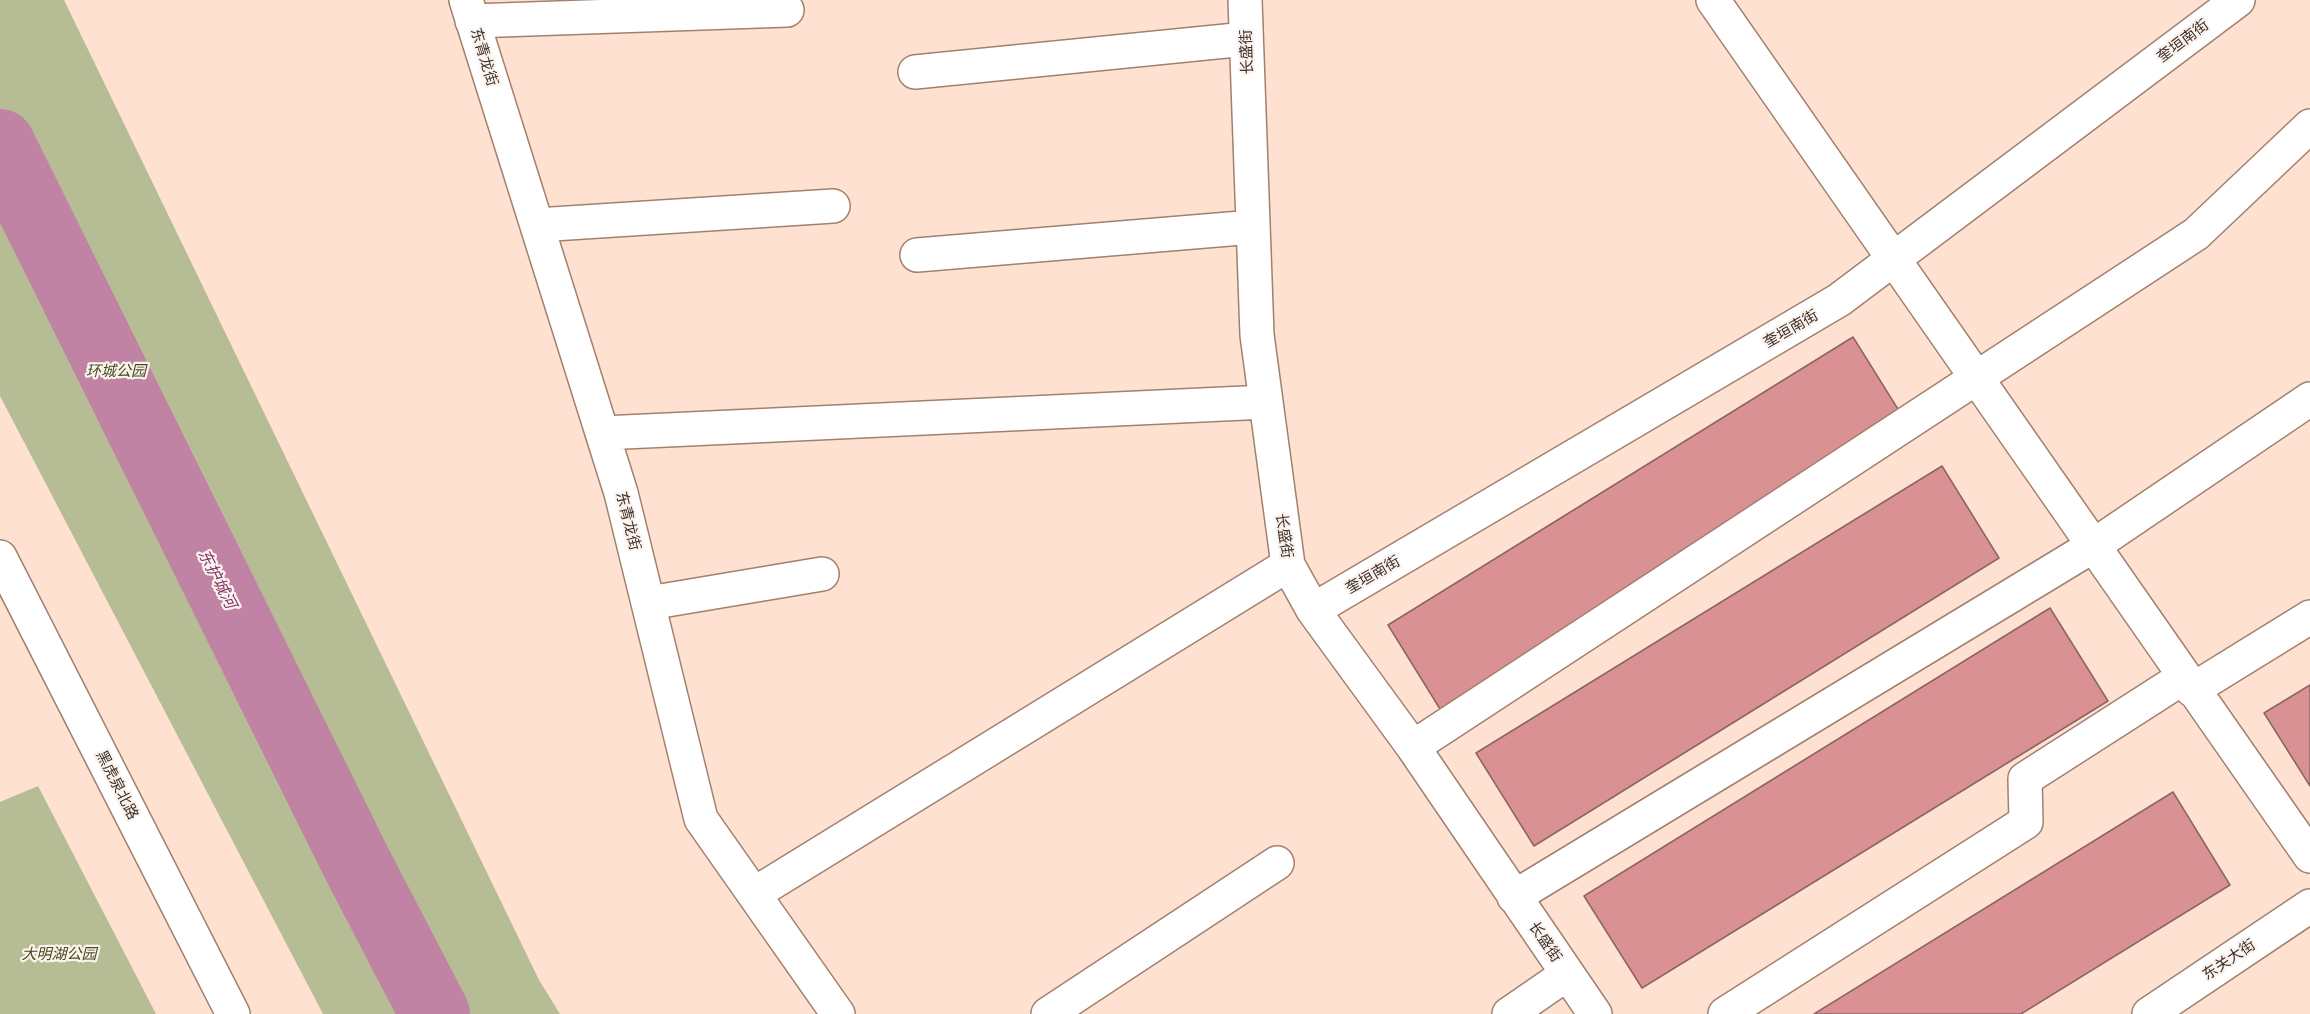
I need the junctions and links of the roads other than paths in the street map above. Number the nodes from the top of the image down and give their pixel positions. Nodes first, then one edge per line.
1 (1245, 0) edge
2 (1713, 0) edge
3 (2238, 0) edge
4 (469, 10) edge
5 (787, 10) dead end
6 (1246, 39) junction
7 (915, 72) dead end
8 (2310, 126) edge
9 (833, 206) dead end
10 (537, 225) junction
11 (1253, 227) junction
12 (917, 255) dead end
13 (1894, 259) junction
14 (1977, 378) junction
15 (2310, 399) edge
16 (1266, 402) junction
17 (603, 433) junction
18 (2093, 546) junction
19 (0, 557) edge
20 (1288, 565) junction
21 (822, 574) dead end
22 (649, 603) junction
23 (1313, 610) junction
24 (2310, 617) edge
25 (2188, 683) junction
26 (1413, 747) junction
27 (2310, 856) edge
28 (1277, 863) dead end
29 (754, 894) junction
30 (1514, 897) junction
31 (2310, 906) edge
32 (1567, 974) junction
33 (233, 1014) edge
34 (838, 1014) edge
35 (1048, 1014) edge
36 (1509, 1014) edge
37 (1595, 1014) edge
38 (1725, 1014) edge
39 (2149, 1014) edge

1 - 6 street, 长盛街
2 - 13 street
3 - 13 street, 奎垣南街
4 - 5 street
4 - 10 street, 东青龙街
6 - 7 street
6 - 11 street, 长盛街
8 - 14 street
9 - 10 street
10 - 17 street, 东青龙街
11 - 12 street
11 - 16 street, 长盛街
13 - 14 street
13 - 23 street, 奎垣南街
14 - 18 street
14 - 26 street
15 - 18 street
16 - 17 street
16 - 20 street, 长盛街
17 - 22 street, 东青龙街
18 - 25 street
18 - 30 street
19 - 33 street, 黑虎泉北路
20 - 23 street, 长盛街
20 - 29 street
21 - 22 street
22 - 29 street, 东青龙街
23 - 26 street, 长盛街
24 - 25 street
25 - 27 street
25 - 38 street
26 - 30 street, 长盛街
28 - 35 street
29 - 34 street, 东青龙街
30 - 32 street, 长盛街
31 - 39 street, 东关大街
32 - 36 street
32 - 37 street, 长盛街

